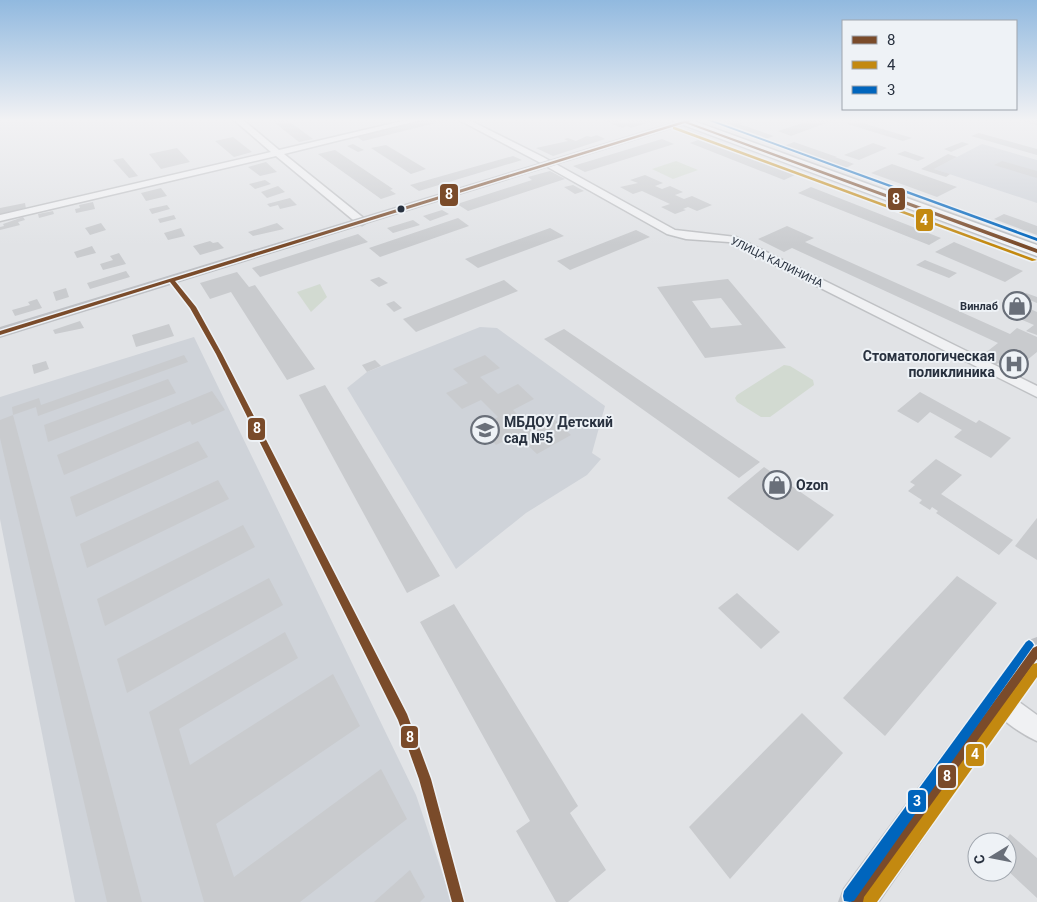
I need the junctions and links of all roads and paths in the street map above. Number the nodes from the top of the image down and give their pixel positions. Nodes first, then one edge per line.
1 (239, 161) edge
2 (288, 161) edge
3 (544, 161) edge
4 (559, 161) edge
5 (795, 161) edge
6 (550, 164) junction
7 (0, 218) edge
8 (362, 222) junction
9 (1037, 251) edge
10 (0, 333) edge
11 (1037, 392) edge
12 (1037, 650) edge
13 (1000, 702) junction
14 (1037, 729) edge
15 (856, 902) edge

1 - 7 street
2 - 8 street
3 - 6 street, УЛИЦА КАЛИНИНА
4 - 6 main road
5 - 9 main road
6 - 8 main road
6 - 11 street, УЛИЦА КАЛИНИНА
8 - 10 main road
12 - 13 main road
13 - 14 street
13 - 15 main road

